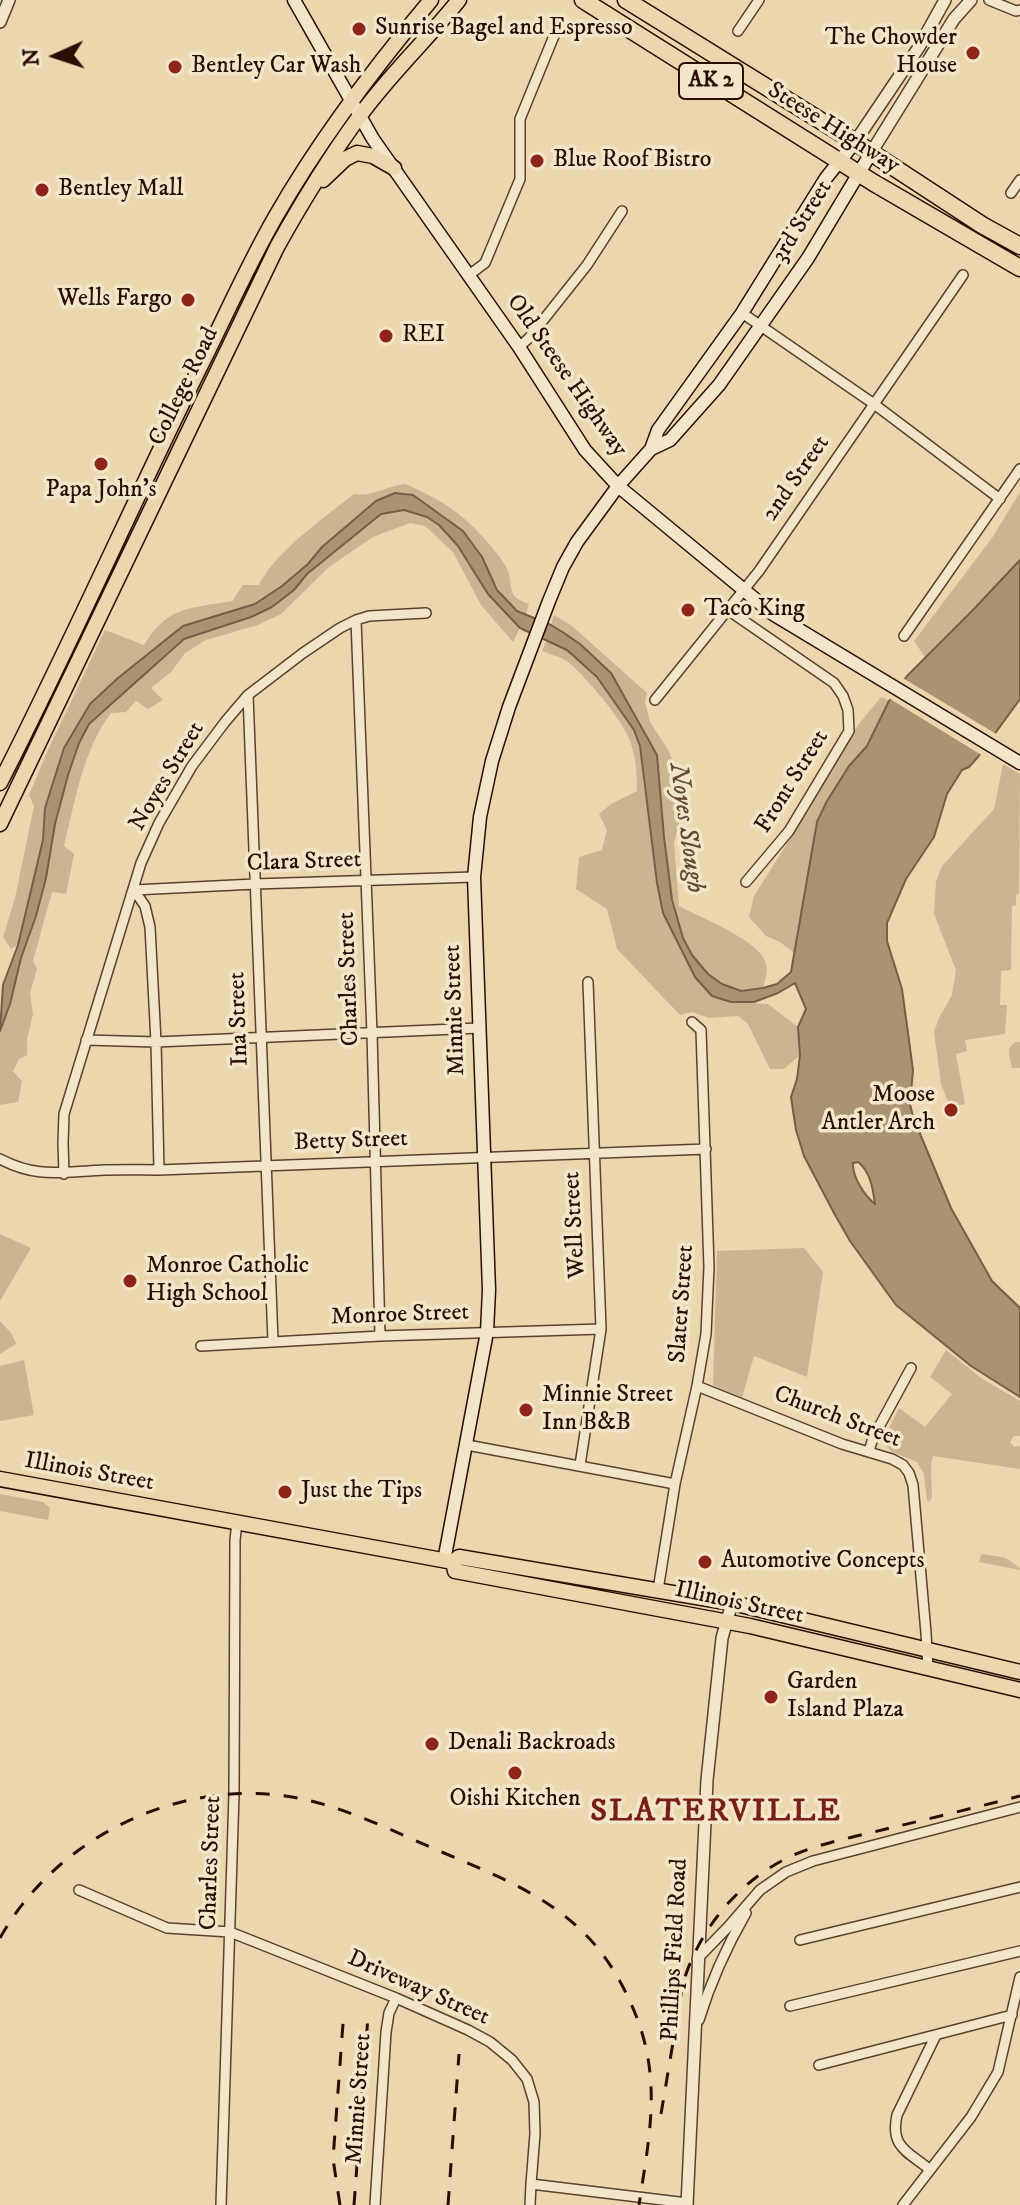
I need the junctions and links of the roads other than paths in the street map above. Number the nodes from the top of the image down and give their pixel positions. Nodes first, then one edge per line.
1 (9, 0) edge
2 (294, 0) edge
3 (431, 0) edge
4 (459, 0) edge
5 (583, 0) edge
6 (626, 0) edge
7 (759, 0) edge
8 (945, 0) edge
9 (971, 0) edge
10 (989, 0) edge
11 (1016, 0) edge
12 (1020, 8) edge
13 (0, 22) edge
14 (556, 31) dead end
15 (738, 31) dead end
16 (351, 102) junction
17 (359, 116) junction
18 (855, 142) junction
19 (871, 153) junction
20 (840, 161) junction
21 (394, 168) junction
22 (859, 172) junction
23 (1020, 180) edge
24 (1011, 193) dead end
25 (306, 196) junction
26 (622, 211) dead end
27 (1020, 246) edge
28 (1020, 268) edge
29 (469, 275) junction
30 (963, 275) dead end
31 (742, 313) junction
32 (760, 326) junction
33 (519, 347) junction
34 (874, 404) junction
35 (651, 449) junction
36 (1020, 469) edge
37 (618, 486) junction
38 (1000, 499) junction
39 (744, 590) junction
40 (728, 610) junction
41 (426, 613) dead end
42 (356, 620) junction
43 (904, 636) dead end
44 (248, 695) junction
45 (655, 700) dead end
46 (1020, 763) edge
47 (0, 783) edge
48 (0, 824) edge
49 (474, 877) junction
50 (366, 881) junction
51 (746, 882) dead end
52 (255, 884) junction
53 (134, 890) junction
54 (588, 982) dead end
55 (692, 1022) dead end
56 (479, 1028) junction
57 (372, 1033) junction
58 (260, 1037) junction
59 (86, 1040) junction
60 (156, 1042) junction
61 (706, 1149) junction
62 (593, 1155) junction
63 (0, 1159) edge
64 (483, 1159) junction
65 (376, 1161) junction
66 (265, 1165) junction
67 (159, 1170) junction
68 (64, 1174) junction
69 (601, 1329) junction
70 (487, 1332) junction
71 (380, 1336) junction
72 (273, 1341) junction
73 (201, 1346) dead end
74 (911, 1368) dead end
75 (697, 1386) junction
76 (467, 1445) junction
77 (869, 1451) junction
78 (580, 1465) junction
79 (0, 1479) edge
80 (675, 1484) junction
81 (237, 1522) junction
82 (448, 1562) junction
83 (658, 1590) junction
84 (732, 1603) junction
85 (727, 1622) junction
86 (927, 1648) junction
87 (928, 1669) junction
88 (1020, 1672) edge
89 (1020, 1690) edge
90 (1020, 1807) edge
91 (1020, 1887) edge
92 (79, 1890) dead end
93 (760, 1890) junction
94 (230, 1932) junction
95 (800, 1940) dead end
96 (1020, 1951) edge
97 (697, 1959) junction
98 (1020, 1977) edge
99 (396, 1998) junction
100 (790, 2006) dead end
101 (1012, 2015) junction
102 (694, 2035) junction
103 (936, 2035) junction
104 (819, 2065) dead end
105 (929, 2169) junction
106 (531, 2184) junction
107 (687, 2204) edge
108 (221, 2205) edge
109 (375, 2205) edge
110 (530, 2205) edge
111 (903, 2205) edge

1 - 13 street
2 - 16 main road, Old Steese Highway
3 - 16 main road, College Road
4 - 17 main road, College Road
5 - 20 highway, Steese Highway / AK 2
6 - 18 highway, Steese Highway / AK 2
7 - 15 street
8 - 18 street, 3rd Street
9 - 19 street, 3rd Street
10 - 12 street
11 - 12 street
14 - 29 street
16 - 17 main road, Old Steese Highway
16 - 47 main road, College Road
17 - 21 main road, Old Steese Highway
17 - 25 main road, College Road
18 - 19 highway, Steese Highway / AK 2
18 - 20 main road, 3rd Street
19 - 22 main road, 3rd Street
19 - 27 highway, Steese Highway / AK 2
20 - 22 highway, Steese Highway / AK 2
20 - 31 main road, 3rd Street
21 - 25 main road
21 - 29 main road, Old Steese Highway
22 - 28 highway, Steese Highway / AK 2
22 - 32 main road, 3rd Street
23 - 24 street
25 - 48 main road, College Road
26 - 33 street
29 - 33 main road, Old Steese Highway
30 - 34 street, 2nd Street
31 - 32 street
31 - 35 main road, 3rd Street
32 - 34 street
32 - 35 main road, 3rd Street
33 - 37 main road, Old Steese Highway
34 - 38 street
34 - 39 street, 2nd Street
35 - 37 main road, 3rd Street
36 - 38 street
37 - 39 main road, Old Steese Highway
37 - 49 main road, Minnie Street
38 - 43 street
39 - 40 street, 2nd Street
39 - 46 main road, Old Steese Highway
40 - 45 street, 2nd Street
40 - 51 street, Front Street
41 - 42 street, Noyes Street
42 - 44 street, Noyes Street
42 - 50 street, Charles Street
44 - 52 street, Ina Street
44 - 53 street, Noyes Street
49 - 50 street, Clara Street
49 - 56 main road, Minnie Street
50 - 52 street, Clara Street
50 - 57 street, Charles Street
52 - 53 street, Clara Street
52 - 58 street, Ina Street
53 - 59 street, Noyes Street
53 - 60 street
54 - 62 street, Well Street
55 - 61 street, Slater Street
56 - 57 street
56 - 64 main road, Minnie Street
57 - 58 street
57 - 65 street, Charles Street
58 - 60 street
58 - 66 street, Ina Street
59 - 60 street
59 - 68 street, Noyes Street
60 - 67 street
61 - 62 street, Betty Street
61 - 75 street, Slater Street
62 - 64 street, Betty Street
62 - 69 street, Well Street
63 - 68 street, Betty Street
64 - 65 street, Betty Street
64 - 70 main road, Minnie Street
65 - 66 street, Betty Street
65 - 71 street, Charles Street
66 - 67 street, Betty Street
66 - 72 street, Ina Street
67 - 68 street, Betty Street
69 - 70 street, Monroe Street
69 - 78 street, Well Street
70 - 71 street, Monroe Street
70 - 76 main road, Minnie Street
71 - 72 street, Monroe Street
72 - 73 street, Monroe Street
74 - 77 street
75 - 77 street, Church Street
75 - 80 street, Slater Street
76 - 78 street
76 - 82 main road, Minnie Street
77 - 86 street, Church Street
78 - 80 street
79 - 81 main road, Illinois Street
80 - 83 street, Slater Street
81 - 82 main road, Illinois Street
81 - 94 street, Charles Street
82 - 83 main road, Illinois Street
82 - 85 main road, Illinois Street
83 - 84 main road, Illinois Street
84 - 85 street, Phillips Field Road
84 - 86 main road, Illinois Street
85 - 87 main road, Illinois Street
85 - 97 street, Phillips Field Road
86 - 87 street, Church Street
86 - 88 main road, Illinois Street
87 - 89 main road, Illinois Street
90 - 93 street
91 - 95 street
92 - 94 street, Driveway Street
93 - 97 street
93 - 102 street
94 - 99 street, Driveway Street
94 - 108 street, Charles Street
96 - 100 street
97 - 102 street, Phillips Field Road
98 - 101 street
99 - 106 street, Driveway Street
99 - 109 street, Minnie Street
101 - 103 street
101 - 105 street
102 - 107 street, Phillips Field Road
103 - 104 street
103 - 105 street
105 - 111 street
106 - 107 street
106 - 110 street

